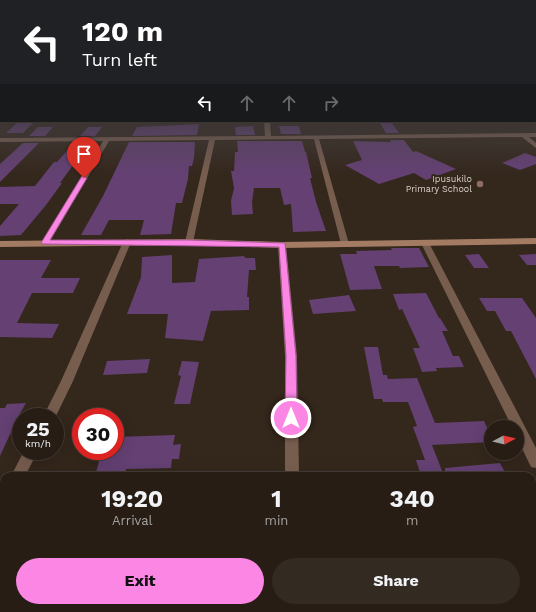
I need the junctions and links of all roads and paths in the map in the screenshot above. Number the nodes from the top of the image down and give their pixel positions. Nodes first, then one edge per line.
1 (267, 122) edge
2 (523, 135) junction
3 (536, 135) edge
4 (268, 137) junction
5 (316, 137) junction
6 (212, 138) junction
7 (107, 139) junction
8 (3, 140) edge
9 (0, 145) edge
10 (536, 146) edge
11 (536, 241) edge
12 (127, 242) junction
13 (189, 242) junction
14 (45, 243) junction
15 (425, 243) junction
16 (0, 244) edge
17 (282, 244) junction
18 (345, 244) junction
19 (53, 408) edge
20 (26, 460) edge
21 (536, 462) edge
22 (20, 472) edge
23 (292, 472) edge

1 - 4 street
2 - 3 street
2 - 5 street
2 - 10 street
4 - 5 street
4 - 6 street
5 - 18 street
6 - 7 street
6 - 13 street
7 - 8 street
7 - 14 street
8 - 9 street
11 - 15 street
12 - 13 street
12 - 14 street
12 - 19 street
13 - 17 street
14 - 16 street
15 - 18 street
15 - 21 street
17 - 18 street
17 - 23 street
20 - 22 street

